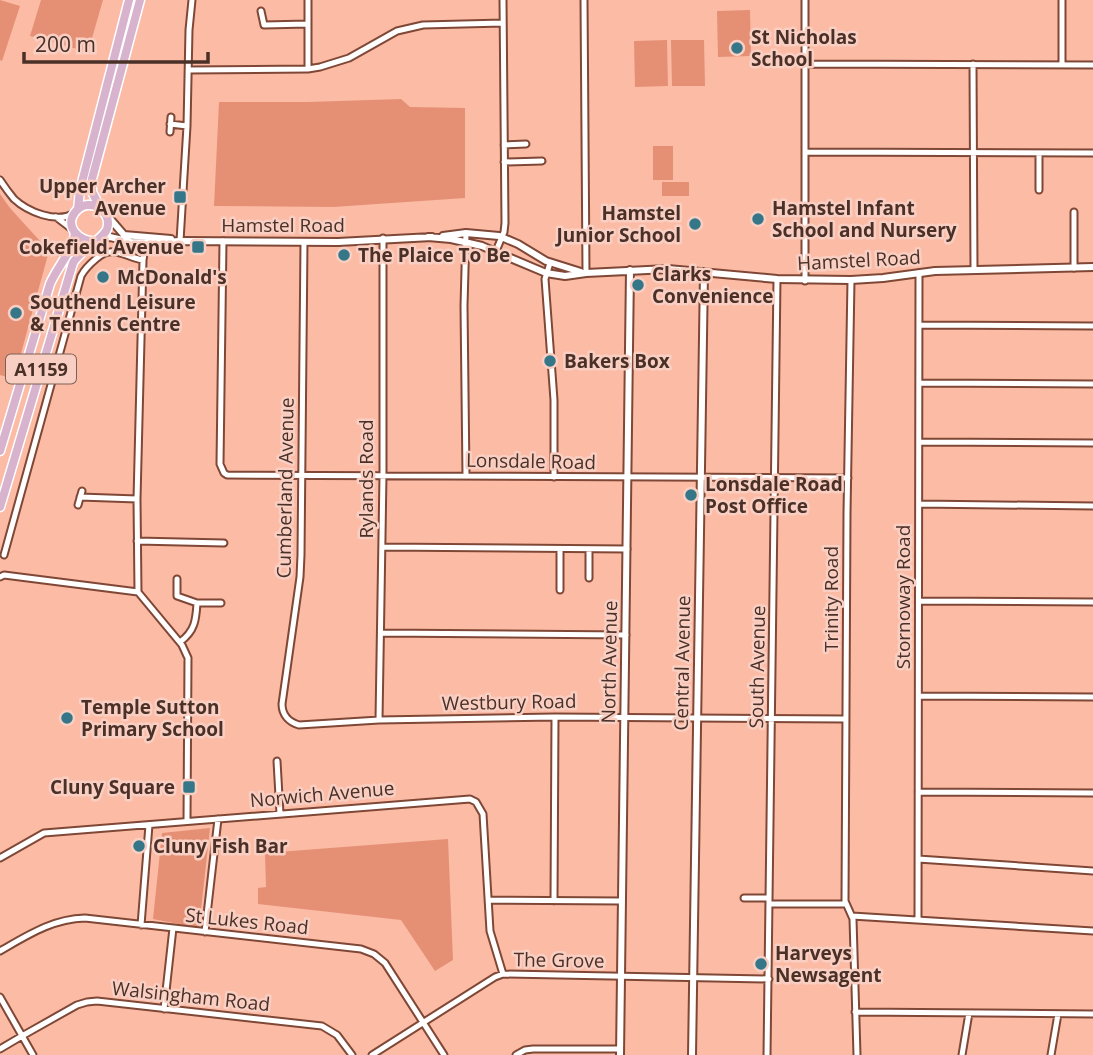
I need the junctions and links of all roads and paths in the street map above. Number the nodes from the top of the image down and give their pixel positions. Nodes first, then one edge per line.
1 (129, 0) edge
2 (139, 0) edge
3 (192, 0) edge
4 (308, 0) edge
5 (503, 0) edge
6 (584, 0) edge
7 (805, 0) edge
8 (1062, 0) edge
9 (261, 11) dead end
10 (503, 23) junction
11 (309, 24) junction
12 (806, 64) junction
13 (973, 65) junction
14 (1062, 65) junction
15 (1093, 65) edge
16 (308, 69) junction
17 (189, 70) junction
18 (187, 126) junction
19 (170, 132) dead end
20 (526, 144) dead end
21 (504, 145) junction
22 (806, 152) junction
23 (1039, 153) junction
24 (1093, 153) edge
25 (973, 154) junction
26 (541, 161) dead end
27 (504, 162) junction
28 (0, 180) edge
29 (1039, 190) dead end
30 (102, 210) junction
31 (76, 211) junction
32 (1074, 212) dead end
33 (55, 217) junction
34 (74, 232) junction
35 (465, 237) junction
36 (502, 237) junction
37 (383, 238) junction
38 (97, 240) junction
39 (132, 240) junction
40 (180, 241) junction
41 (223, 241) junction
42 (304, 242) junction
43 (146, 243) junction
44 (496, 251) junction
45 (143, 260) junction
46 (550, 263) junction
47 (1093, 267) edge
48 (1074, 268) junction
49 (629, 270) junction
50 (974, 270) junction
51 (704, 272) junction
52 (547, 273) junction
53 (586, 273) junction
54 (919, 273) junction
55 (777, 279) junction
56 (851, 280) junction
57 (805, 281) junction
58 (919, 325) junction
59 (1093, 326) edge
60 (919, 383) junction
61 (1093, 384) edge
62 (919, 442) junction
63 (1093, 443) edge
64 (0, 451) edge
65 (383, 475) junction
66 (466, 476) junction
67 (302, 477) junction
68 (554, 477) junction
69 (628, 477) junction
70 (700, 478) junction
71 (775, 478) junction
72 (848, 478) junction
73 (137, 499) junction
74 (919, 504) junction
75 (78, 505) dead end
76 (1093, 506) edge
77 (0, 507) edge
78 (137, 541) junction
79 (224, 543) dead end
80 (382, 547) junction
81 (560, 549) junction
82 (589, 549) junction
83 (627, 549) junction
84 (4, 555) dead end
85 (2, 576) edge
86 (589, 578) dead end
87 (177, 579) dead end
88 (560, 590) dead end
89 (138, 592) junction
90 (919, 601) junction
91 (1093, 602) edge
92 (197, 603) junction
93 (221, 603) dead end
94 (381, 632) junction
95 (626, 635) junction
96 (180, 642) junction
97 (919, 696) junction
98 (1093, 697) edge
99 (555, 717) junction
100 (624, 717) junction
101 (698, 718) junction
102 (772, 718) junction
103 (846, 719) junction
104 (379, 720) junction
105 (299, 725) joint
106 (277, 761) dead end
107 (918, 792) junction
108 (1093, 793) edge
109 (280, 814) junction
110 (218, 819) junction
111 (187, 821) junction
112 (149, 825) junction
113 (0, 858) edge
114 (918, 859) junction
115 (1093, 871) edge
116 (744, 898) dead end
117 (488, 900) junction
118 (554, 901) junction
119 (622, 901) junction
120 (769, 901) junction
121 (845, 904) junction
122 (852, 916) junction
123 (918, 920) junction
124 (141, 925) junction
125 (173, 928) junction
126 (1093, 931) edge
127 (205, 932) junction
128 (0, 951) edge
129 (503, 974) junction
130 (621, 976) junction
131 (693, 978) junction
132 (769, 979) junction
133 (0, 997) edge
134 (164, 1009) junction
135 (855, 1012) junction
136 (969, 1013) junction
137 (1058, 1014) junction
138 (1093, 1014) edge
139 (423, 1023) junction
140 (22, 1035) junction
141 (0, 1049) edge
142 (620, 1052) edge
143 (33, 1055) edge
144 (352, 1055) edge
145 (372, 1055) edge
146 (444, 1055) edge
147 (516, 1055) edge
148 (692, 1055) edge
149 (767, 1055) edge
150 (857, 1055) edge
151 (962, 1055) edge
152 (1051, 1055) edge

1 - 31 main road
2 - 30 main road
3 - 17 street
4 - 11 street
5 - 10 street
6 - 53 street
7 - 12 street
8 - 14 street
9 - 11 street
10 - 16 street
10 - 21 street
11 - 16 street
12 - 13 street
12 - 22 street
13 - 14 street
13 - 25 street
14 - 15 street
16 - 17 street
17 - 18 street
18 - 19 street
18 - 40 street
20 - 21 street
21 - 27 street
22 - 25 street
22 - 57 street
23 - 24 street
23 - 25 street
23 - 29 street
25 - 50 street
26 - 27 street
27 - 36 street
28 - 33 street
30 - 31 main road
30 - 38 main road
30 - 39 street
31 - 33 street
31 - 34 main road
32 - 48 street
33 - 34 street
34 - 38 main road
34 - 64 main road, A1159
35 - 36 street, Hamstel Road
35 - 37 street, Hamstel Road
35 - 44 street, Hamstel Road
35 - 66 street
36 - 44 street
36 - 46 street, Hamstel Road
37 - 42 street, Hamstel Road
37 - 65 street, Rylands Road
38 - 39 street, Hamstel Road
38 - 77 main road, A1159
39 - 40 street, Hamstel Road
39 - 43 street, Hamstel Road
39 - 45 street
40 - 41 street, Hamstel Road
40 - 43 street, Hamstel Road
41 - 42 street, Hamstel Road
41 - 67 street, Lonsdale Road
42 - 67 street, Cumberland Avenue
43 - 45 street
44 - 52 street, Hamstel Road
45 - 73 street
45 - 84 street
46 - 52 street
46 - 53 street, Hamstel Road
47 - 48 street, Hamstel Road
48 - 50 street, Hamstel Road
49 - 51 street, Hamstel Road
49 - 53 street, Hamstel Road
49 - 69 street, North Avenue
50 - 54 street, Hamstel Road
51 - 55 street, Hamstel Road
51 - 70 street, Central Avenue
52 - 53 street, Hamstel Road
52 - 68 street
54 - 56 street, Hamstel Road
54 - 58 street, Stornoway Road
55 - 57 street, Hamstel Road
55 - 71 street, South Avenue
56 - 57 street, Hamstel Road
56 - 72 street, Trinity Road
58 - 59 street
58 - 60 street, Stornoway Road
60 - 61 street
60 - 62 street, Stornoway Road
62 - 63 street
62 - 74 street, Stornoway Road
65 - 66 street, Lonsdale Road
65 - 67 street, Lonsdale Road
65 - 80 street, Rylands Road
66 - 68 street, Lonsdale Road
67 - 105 street, Cumberland Avenue
68 - 69 street, Lonsdale Road
69 - 70 street, Lonsdale Road
69 - 83 street, North Avenue
70 - 71 street, Lonsdale Road
70 - 101 street, Central Avenue
71 - 72 street, Lonsdale Road
71 - 102 street, South Avenue
72 - 103 street, Trinity Road
73 - 75 street
73 - 78 street
74 - 76 street
74 - 90 street, Stornoway Road
78 - 79 street
78 - 89 street
80 - 81 street
80 - 94 street, Rylands Road
81 - 82 street
81 - 88 street
82 - 83 street
82 - 86 street
83 - 95 street, North Avenue
85 - 89 street
87 - 92 street
89 - 96 street
90 - 91 street
90 - 97 street, Stornoway Road
92 - 93 street
92 - 96 street
94 - 95 street
94 - 104 street, Rylands Road
95 - 100 street, North Avenue
96 - 111 street
97 - 98 street
97 - 107 street, Stornoway Road
99 - 100 street, Westbury Road
99 - 104 street, Westbury Road
99 - 118 street
100 - 101 street, Westbury Road
100 - 119 street, North Avenue
101 - 102 street, Westbury Road
101 - 131 street, Central Avenue
102 - 103 street, Westbury Road
102 - 120 street, South Avenue
103 - 121 street, Trinity Road
104 - 105 street, Westbury Road
106 - 109 street
107 - 108 street
107 - 114 street, Stornoway Road
109 - 110 street, Norwich Avenue
109 - 117 street, Norwich Avenue
110 - 111 street, Norwich Avenue
110 - 127 street
111 - 112 street, Norwich Avenue
112 - 113 street, Norwich Avenue
112 - 124 street
114 - 115 street
114 - 123 street, Stornoway Road
116 - 120 street
117 - 118 street
117 - 129 street, Norwich Avenue
118 - 119 street
119 - 130 street, North Avenue
120 - 121 street
120 - 132 street, South Avenue
121 - 122 street
122 - 123 street
122 - 135 street
123 - 126 street
124 - 125 street, St Lukes Road
124 - 128 street, St Lukes Road
125 - 127 street, St Lukes Road
125 - 134 street
127 - 139 street, St Lukes Road
129 - 130 street, The Grove
129 - 139 street, The Grove
130 - 131 street, The Grove
130 - 142 street, North Avenue
131 - 132 street, The Grove
131 - 148 street, Central Avenue
132 - 149 street, South Avenue
133 - 140 street
134 - 140 street, Walsingham Road
134 - 144 street, Walsingham Road
135 - 136 street
135 - 150 street
136 - 137 street
136 - 151 street
137 - 138 street
137 - 152 street
139 - 145 street, The Grove
139 - 146 street, St Lukes Road
140 - 141 street, Walsingham Road
140 - 143 street
142 - 147 street

